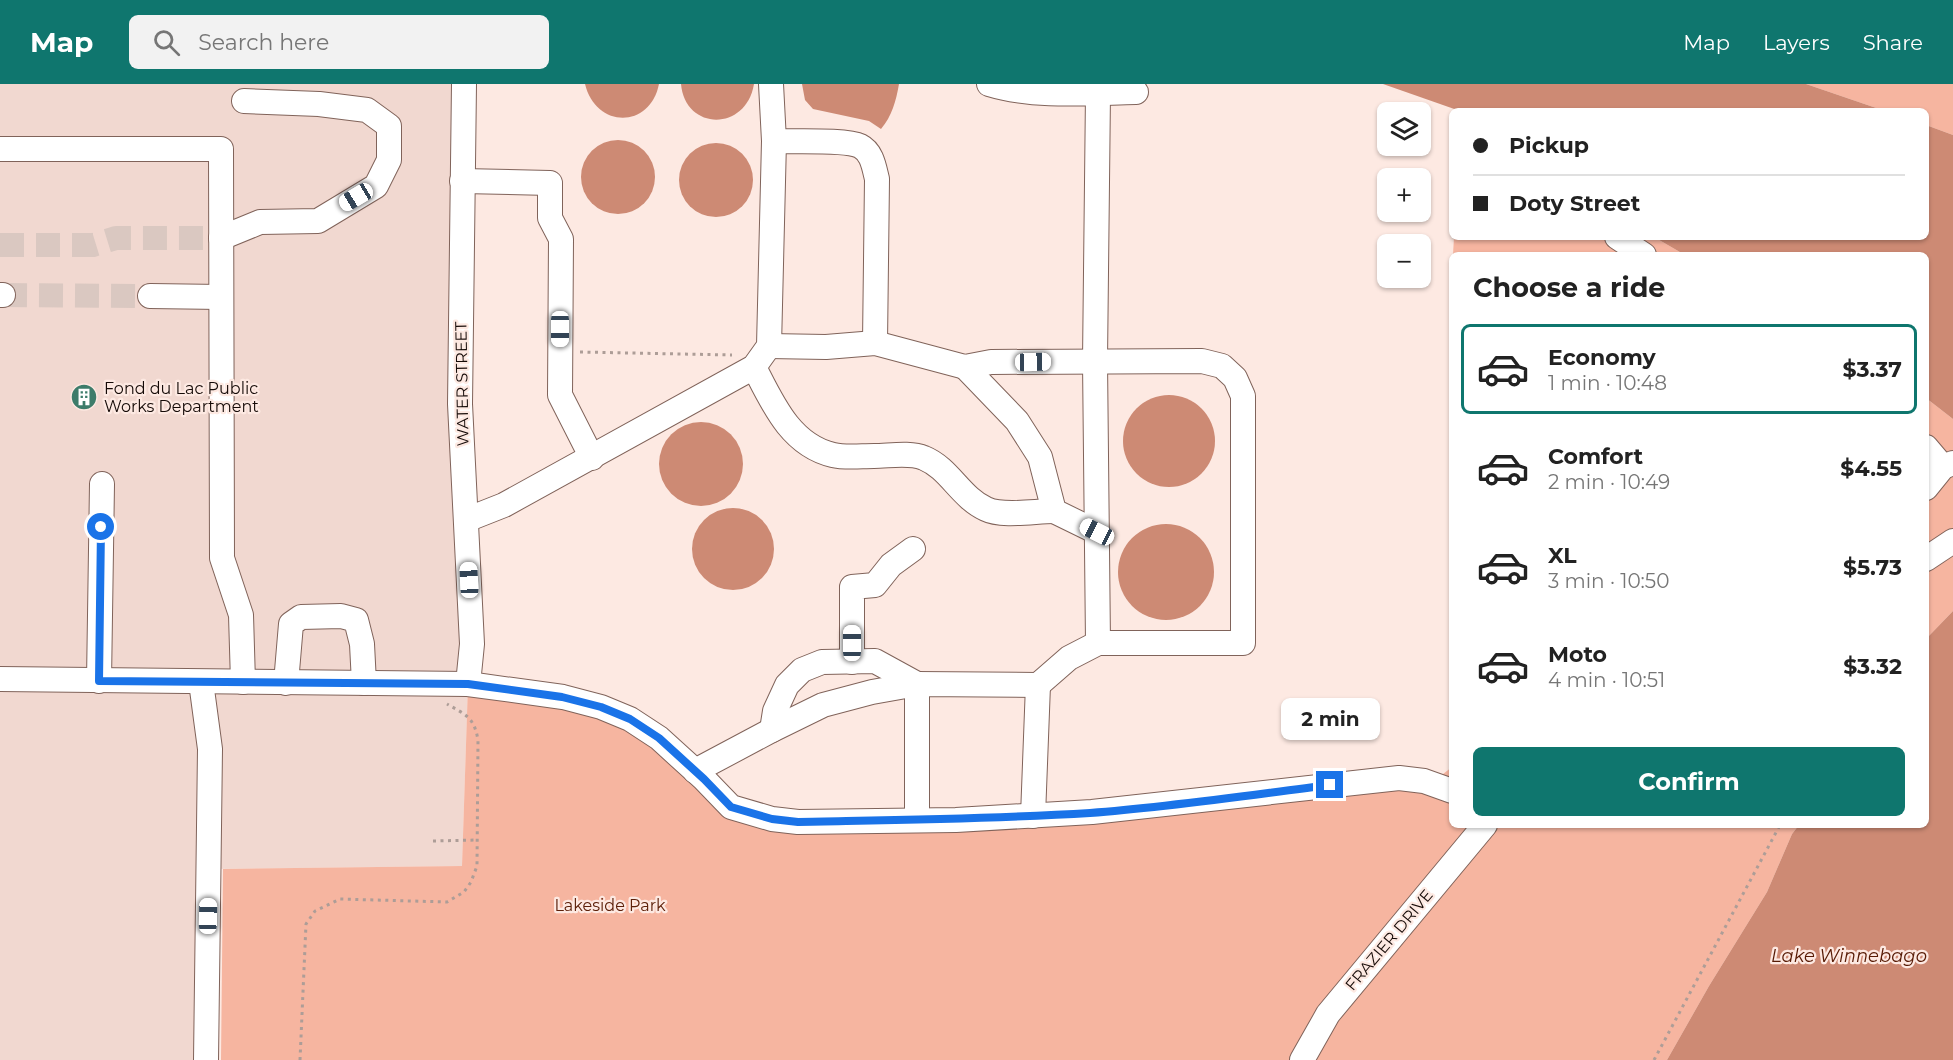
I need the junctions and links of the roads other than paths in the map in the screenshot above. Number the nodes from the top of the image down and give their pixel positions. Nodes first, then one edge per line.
1 (464, 84) edge
2 (771, 84) edge
3 (989, 84) edge
4 (1136, 92) dead end
5 (1098, 93) junction
6 (244, 101) dead end
7 (774, 141) junction
8 (0, 149) edge
9 (462, 181) junction
10 (221, 238) junction
11 (1622, 240) edge
12 (1640, 252) edge
13 (150, 296) tunnel mouth
14 (221, 297) junction
15 (875, 343) junction
16 (761, 356) junction
17 (1095, 361) junction
18 (964, 368) junction
19 (1929, 449) edge
20 (592, 458) junction
21 (1948, 465) edge
22 (102, 484) dead end
23 (1929, 485) edge
24 (1054, 511) junction
25 (466, 520) junction
26 (1097, 532) junction
27 (1953, 541) edge
28 (913, 549) dead end
29 (1929, 557) edge
30 (1098, 643) junction
31 (852, 662) junction
32 (0, 679) edge
33 (99, 681) junction
34 (201, 682) junction
35 (243, 682) junction
36 (286, 683) junction
37 (364, 683) junction
38 (468, 684) junction
39 (917, 684) junction
40 (1038, 685) junction
41 (772, 730) junction
42 (696, 771) junction
43 (1449, 790) edge
44 (1033, 816) junction
45 (917, 820) junction
46 (1483, 828) edge
47 (206, 1060) edge
48 (1302, 1060) edge

1 - 9 street, WATER STREET
2 - 7 street
3 - 5 street
4 - 5 street
5 - 17 street
6 - 10 street
7 - 15 street
7 - 16 street
8 - 10 street
9 - 20 street
9 - 25 street, WATER STREET
10 - 14 street
11 - 12 street
13 - 14 street
14 - 35 street
15 - 16 street
15 - 18 street
16 - 20 street
16 - 24 street
17 - 18 street
17 - 26 street
17 - 30 street
18 - 24 street
19 - 21 street
20 - 25 street
21 - 23 street
22 - 33 street
24 - 26 street
25 - 38 street, WATER STREET
26 - 30 street
27 - 29 street
28 - 31 street
30 - 40 street
31 - 39 street
31 - 41 street
32 - 33 street
33 - 34 street
34 - 35 street
34 - 47 street
35 - 36 street
36 - 37 street
36 - 37 street
37 - 38 street
38 - 42 street
39 - 40 street
39 - 41 street
39 - 45 street
40 - 44 street
41 - 42 street
42 - 45 street
43 - 44 street
44 - 45 street
46 - 48 street, FRAZIER DRIVE

